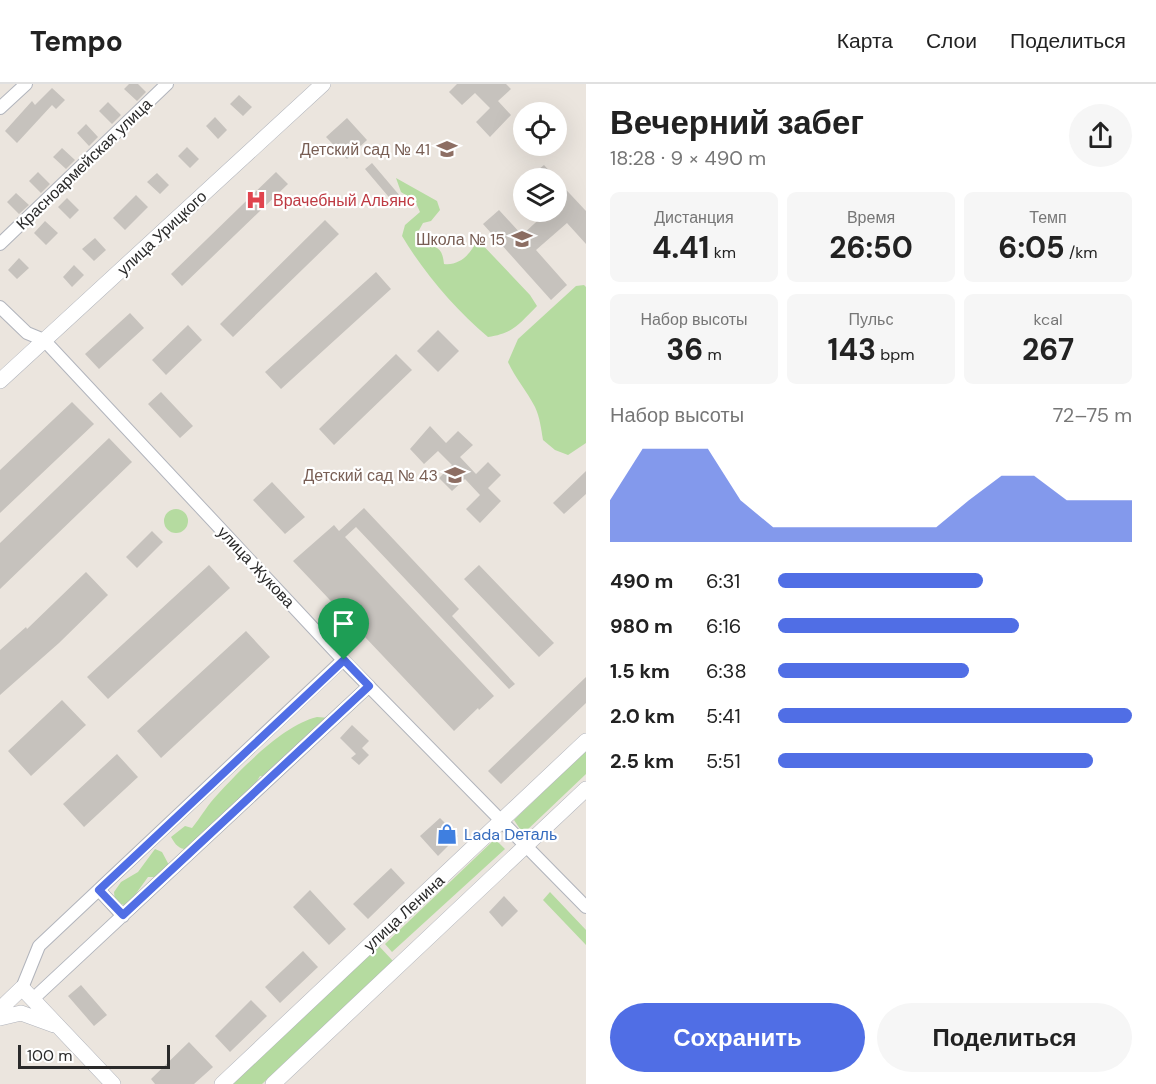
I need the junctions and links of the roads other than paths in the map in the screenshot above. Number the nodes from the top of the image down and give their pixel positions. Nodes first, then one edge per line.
1 (26, 84) edge
2 (167, 84) edge
3 (323, 84) edge
4 (0, 108) edge
5 (0, 244) edge
6 (0, 307) edge
7 (44, 340) junction
8 (0, 381) edge
9 (344, 660) junction
10 (369, 686) junction
11 (586, 741) edge
12 (586, 789) edge
13 (502, 820) junction
14 (526, 845) junction
15 (99, 890) junction
16 (586, 907) edge
17 (123, 915) junction
18 (21, 988) junction
19 (33, 999) junction
20 (0, 1009) edge
21 (0, 1018) edge
22 (59, 1027) junction
23 (113, 1084) edge
24 (222, 1084) edge
25 (273, 1084) edge

1 - 4 street
2 - 5 street, Красноармейская улица
3 - 7 street, улица Урицкого
6 - 7 street, улица Жукова
7 - 8 street, улица Урицкого
7 - 9 street, улица Жукова
9 - 10 street, улица Жукова
9 - 15 street
10 - 13 street, улица Жукова
10 - 17 street
11 - 13 street, улица Ленина
12 - 14 street, улица Ленина
13 - 14 street, улица Жукова
13 - 24 street, улица Ленина
14 - 16 street, улица Жукова
14 - 25 street, улица Ленина
15 - 17 street
15 - 18 street
17 - 19 street
18 - 19 street
18 - 20 street
19 - 22 street
21 - 22 street
22 - 23 street

